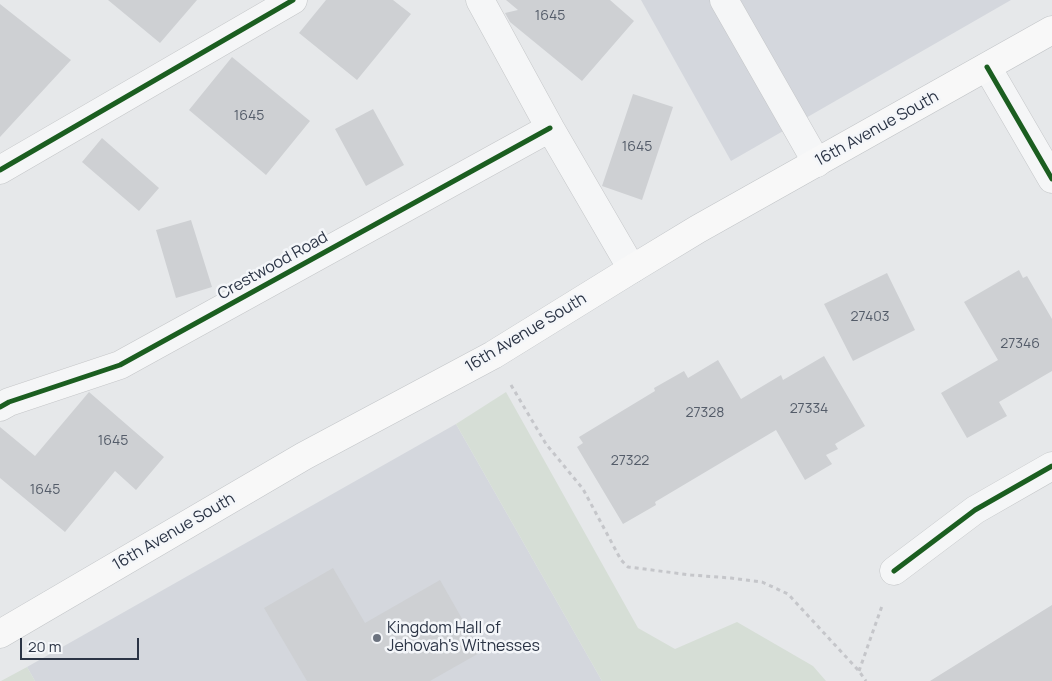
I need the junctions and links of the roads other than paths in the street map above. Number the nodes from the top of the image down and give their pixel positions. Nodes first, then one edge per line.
1 (293, 0) edge
2 (480, 0) edge
3 (724, 0) edge
4 (1052, 30) edge
5 (987, 67) junction
6 (550, 128) junction
7 (817, 163) junction
8 (0, 170) edge
9 (1052, 179) edge
10 (632, 269) junction
11 (0, 407) edge
12 (1052, 466) edge
13 (894, 571) road end
14 (0, 634) edge

1 - 8 street
2 - 6 street
3 - 7 street
4 - 5 main road, 16th Avenue South
5 - 7 main road, 16th Avenue South
5 - 9 street
6 - 10 street
6 - 11 street, Crestwood Road
7 - 10 main road, 16th Avenue South
10 - 14 main road, 16th Avenue South
12 - 13 street

